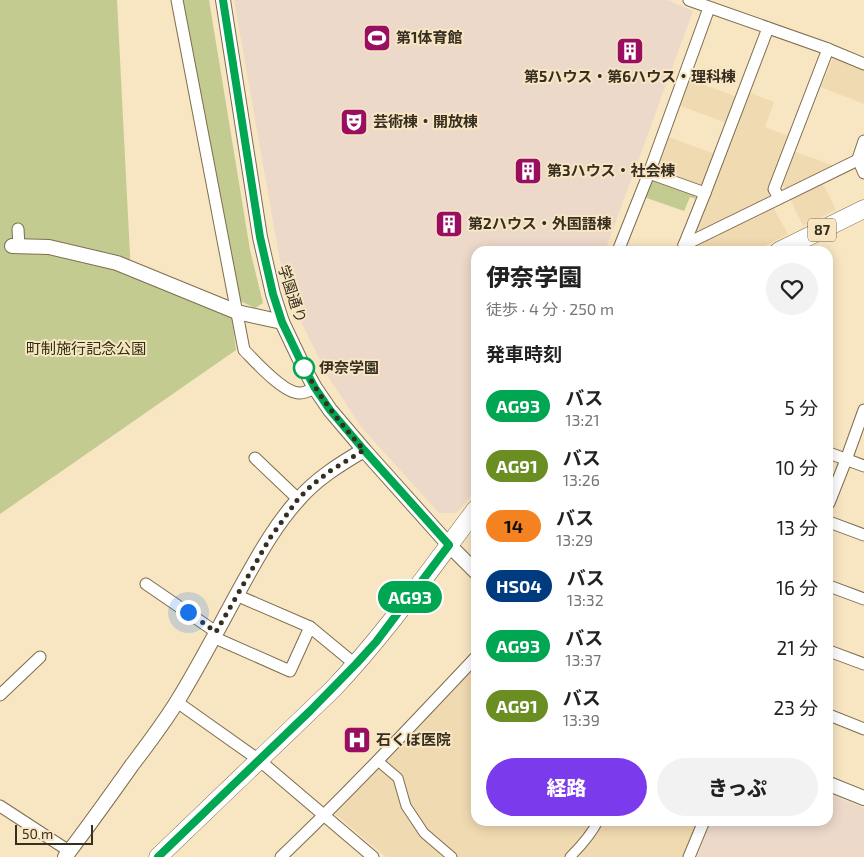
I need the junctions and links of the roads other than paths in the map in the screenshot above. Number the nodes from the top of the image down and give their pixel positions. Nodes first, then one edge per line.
1 (177, 0) edge
2 (223, 0) edge
3 (688, 0) edge
4 (709, 8) junction
5 (768, 28) junction
6 (828, 49) junction
7 (864, 64) edge
8 (864, 141) edge
9 (861, 158) edge
10 (648, 173) junction
11 (864, 173) edge
12 (705, 194) junction
13 (779, 198) junction
14 (864, 209) edge
15 (18, 229) dead end
16 (15, 246) joint
17 (620, 246) edge
18 (686, 246) edge
19 (689, 246) edge
20 (790, 246) edge
21 (237, 312) junction
22 (282, 322) junction
23 (315, 388) junction
24 (864, 410) edge
25 (364, 450) junction
26 (833, 455) edge
27 (256, 458) dead end
28 (846, 460) junction
29 (864, 466) edge
30 (833, 493) edge
31 (298, 499) junction
32 (471, 516) edge
33 (833, 523) edge
34 (864, 535) edge
35 (449, 545) junction
36 (471, 567) edge
37 (146, 584) dead end
38 (833, 588) edge
39 (236, 595) junction
40 (864, 600) edge
41 (310, 627) junction
42 (215, 634) junction
43 (833, 652) edge
44 (40, 657) dead end
45 (471, 663) edge
46 (356, 664) junction
47 (864, 664) edge
48 (0, 694) edge
49 (177, 702) junction
50 (833, 717) edge
51 (864, 729) edge
52 (259, 760) junction
53 (378, 761) junction
54 (833, 786) edge
55 (864, 798) edge
56 (0, 806) edge
57 (325, 815) junction
58 (595, 826) edge
59 (702, 826) edge
60 (67, 854) edge
61 (158, 857) edge
62 (282, 857) edge
63 (373, 857) edge
64 (452, 857) edge
65 (570, 857) edge
66 (689, 857) edge

1 - 21 street
2 - 22 street, 学園通り
3 - 4 street
4 - 5 street
4 - 10 street
5 - 6 street
5 - 12 street
6 - 7 street
6 - 13 street
8 - 9 street
9 - 11 street
9 - 13 street
10 - 12 street
10 - 17 street
12 - 18 street
13 - 19 street
14 - 20 main road, 87
15 - 16 street
16 - 21 street
21 - 22 street
21 - 23 street
22 - 23 street, 学園通り
23 - 25 street, 学園通り
24 - 28 street
25 - 31 street
25 - 35 street, 学園通り
26 - 28 street
27 - 31 street
28 - 29 street
28 - 30 street
31 - 39 street
32 - 35 main road
33 - 34 street
35 - 36 street, 学園通り
35 - 46 main road
37 - 42 street
38 - 40 street
39 - 41 street
39 - 42 street
41 - 42 street
41 - 46 street
42 - 49 street
43 - 47 street
44 - 48 street
45 - 53 street
46 - 52 main road
49 - 52 street
49 - 60 street
50 - 51 street
52 - 57 street
52 - 61 main road
53 - 57 street
53 - 64 street
54 - 55 street
56 - 60 street
57 - 62 street
57 - 63 street
58 - 65 street
59 - 66 street

